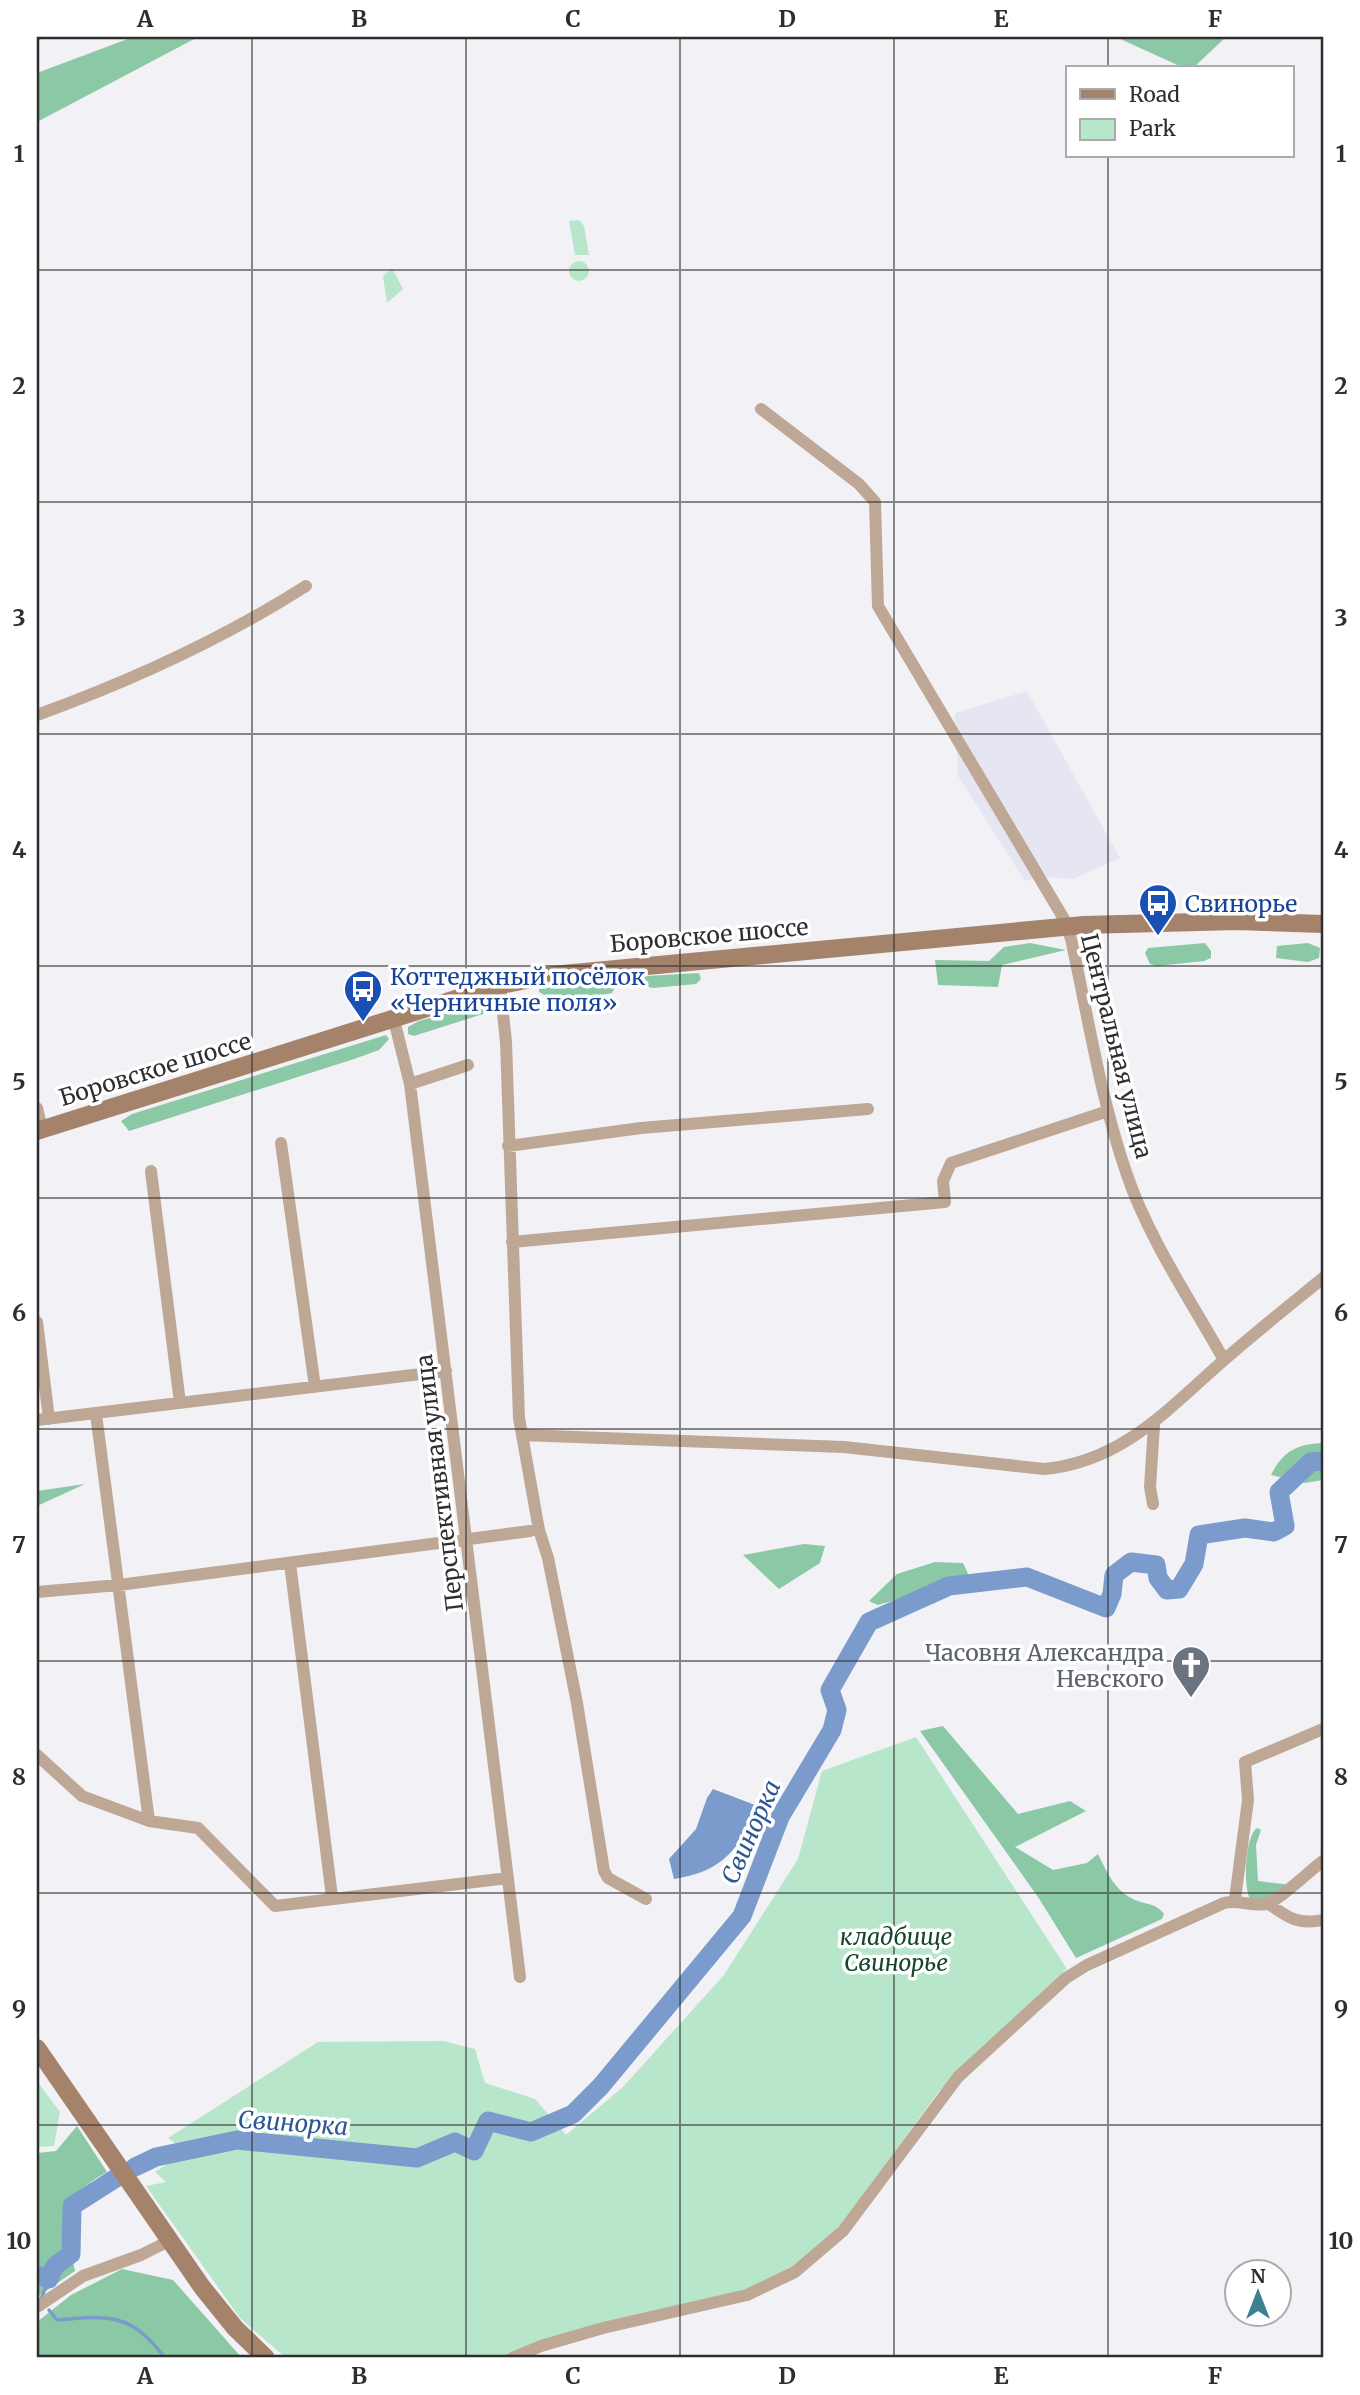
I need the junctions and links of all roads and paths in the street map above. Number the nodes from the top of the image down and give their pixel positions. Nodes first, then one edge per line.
1 (761, 410) dead end
2 (306, 586) dead end
3 (37, 715) edge
4 (1323, 924) edge
5 (1066, 927) junction
6 (500, 985) junction
7 (394, 1020) junction
8 (468, 1065) dead end
9 (410, 1084) junction
10 (37, 1108) edge
11 (868, 1109) dead end
12 (1108, 1111) junction
13 (40, 1130) edge
14 (281, 1143) dead end
15 (508, 1146) junction
16 (151, 1171) dead end
17 (512, 1242) junction
18 (1323, 1278) edge
19 (37, 1322) edge
20 (1224, 1360) junction
21 (446, 1371) junction
22 (315, 1387) junction
23 (180, 1403) junction
24 (96, 1413) junction
25 (43, 1420) edge
26 (1154, 1425) junction
27 (522, 1435) junction
28 (1153, 1504) dead end
29 (530, 1531) dead end
30 (467, 1539) junction
31 (290, 1563) junction
32 (119, 1585) junction
33 (37, 1592) edge
34 (1323, 1729) edge
35 (37, 1755) edge
36 (149, 1821) junction
37 (1323, 1861) edge
38 (509, 1878) junction
39 (332, 1897) junction
40 (646, 1899) dead end
41 (1236, 1899) junction
42 (1269, 1903) junction
43 (1323, 1920) edge
44 (520, 1977) dead end
45 (37, 2048) edge
46 (169, 2241) junction
47 (37, 2308) edge
48 (267, 2358) edge
49 (512, 2358) edge

1 - 5 street, Центральная улица
2 - 3 street
4 - 5 main road, Боровское шоссе
5 - 6 main road, Боровское шоссе
5 - 12 street, Центральная улица
6 - 7 main road, Боровское шоссе
6 - 15 street
7 - 9 street, Перспективная улица
7 - 13 main road, Боровское шоссе
8 - 9 street
9 - 21 street, Перспективная улица
10 - 13 street
11 - 15 street
12 - 17 street
12 - 20 street, Центральная улица
14 - 22 street
15 - 17 street
16 - 23 street
17 - 27 street
18 - 20 street
19 - 25 street
20 - 26 street
21 - 22 street
21 - 30 street, Перспективная улица
22 - 23 street
23 - 24 street
24 - 25 street
24 - 32 street
26 - 27 street
26 - 28 street
27 - 40 street
29 - 30 street
30 - 31 street
30 - 38 street, Перспективная улица
31 - 32 street
31 - 39 street
32 - 33 street
32 - 36 street
34 - 41 street
35 - 36 street
36 - 39 street
37 - 42 street
38 - 39 street
38 - 44 street, Перспективная улица
41 - 42 street
41 - 49 street
42 - 43 street
45 - 46 main road
46 - 47 street
46 - 48 main road

